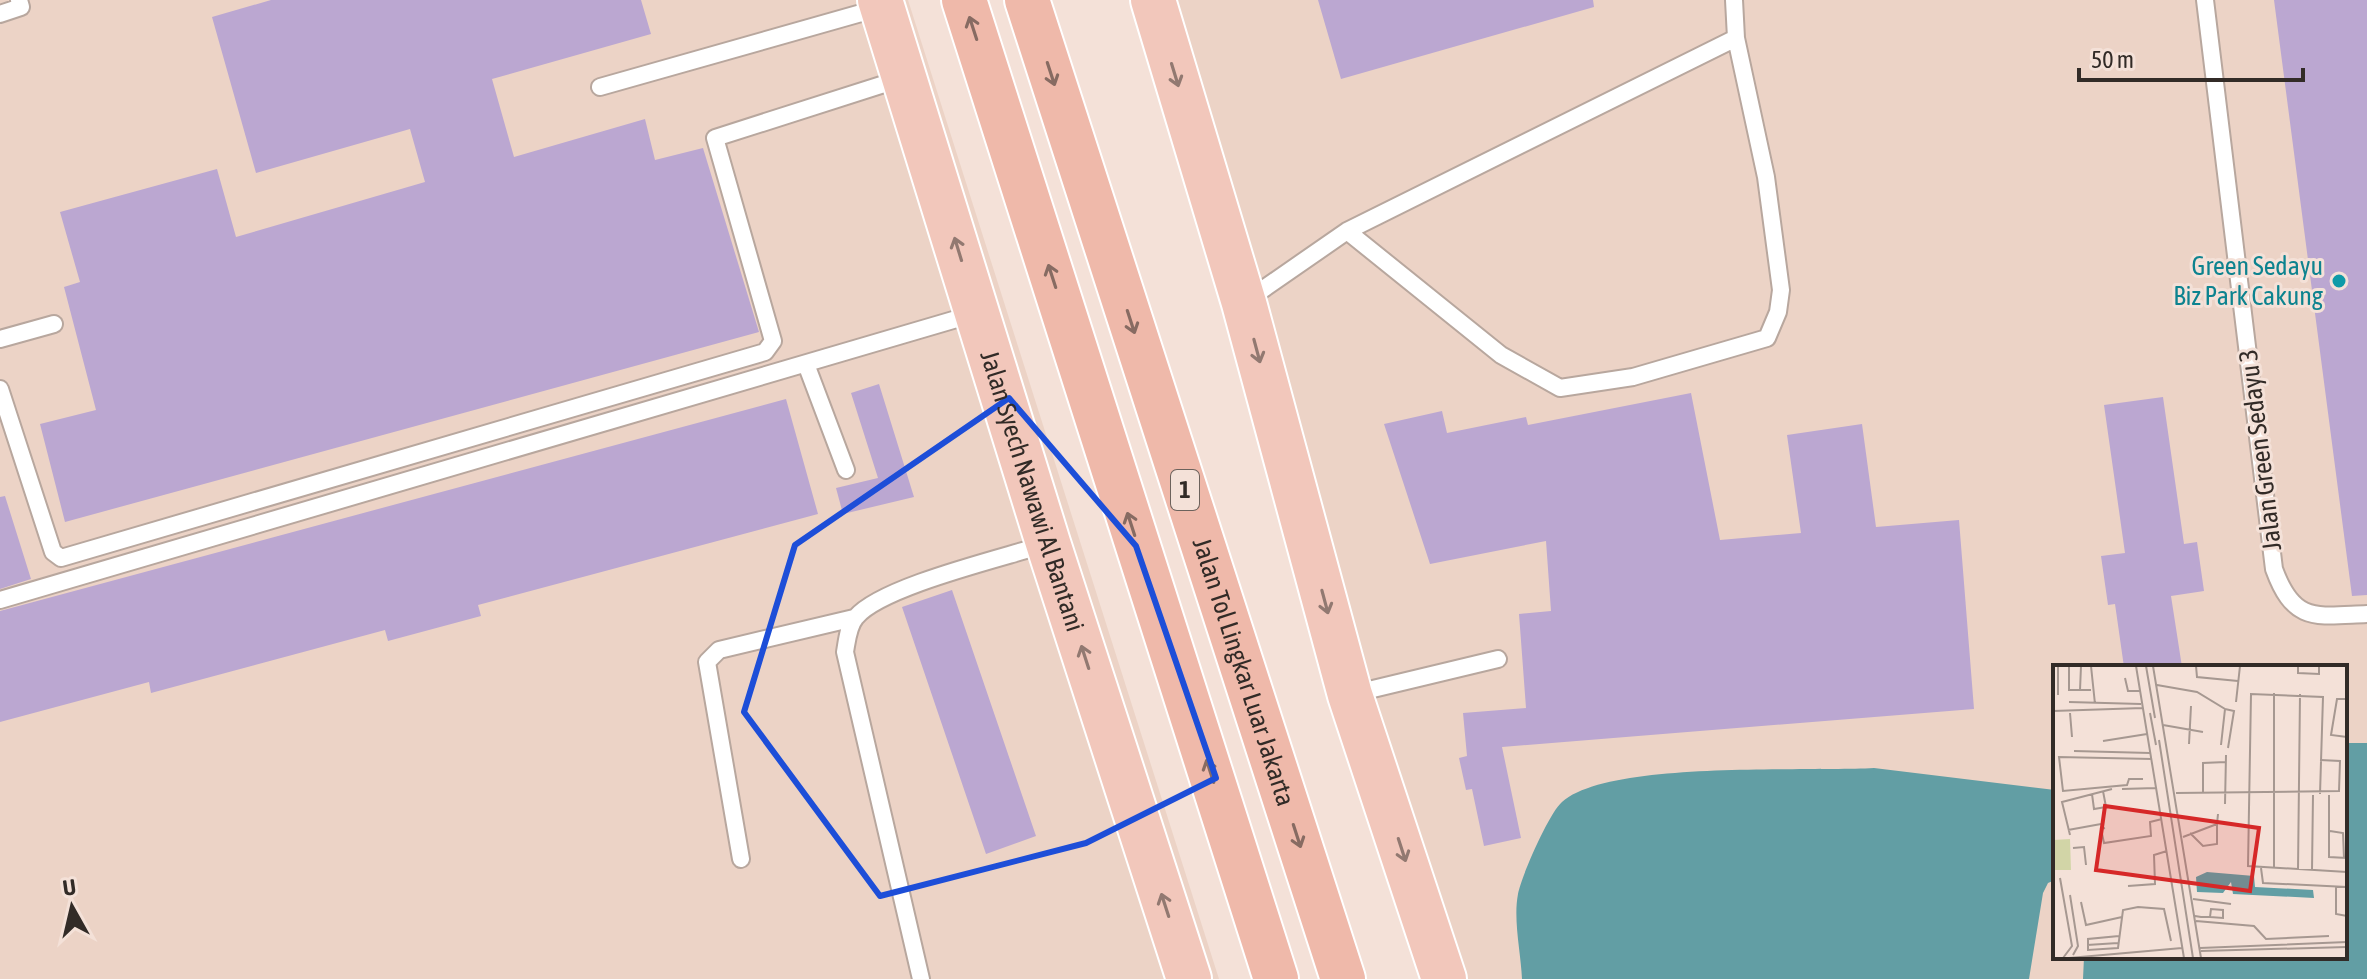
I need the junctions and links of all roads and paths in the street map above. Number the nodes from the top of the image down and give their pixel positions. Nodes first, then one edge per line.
1 (19, 0) edge
2 (964, 0) edge
3 (1027, 0) edge
4 (1153, 0) edge
5 (1734, 0) edge
6 (2205, 0) edge
7 (881, 4) edge
8 (0, 14) edge
9 (1736, 38) junction
10 (905, 78) junction
11 (600, 87) dead end
12 (1347, 231) junction
13 (1244, 303) junction
14 (978, 313) junction
15 (54, 324) dead end
16 (0, 339) edge
17 (806, 364) junction
18 (0, 389) edge
19 (846, 470) dead end
20 (1048, 543) junction
21 (0, 600) edge
22 (2367, 614) edge
23 (854, 618) junction
24 (1498, 659) dead end
25 (1350, 695) junction
26 (741, 859) dead end
27 (921, 979) edge
28 (1189, 979) edge
29 (1276, 979) edge
30 (1343, 979) edge
31 (1444, 979) edge

1 - 8 lane
29 -> 2 highway
3 -> 30 highway, Jalan Tol Lingkar Luar Jakarta / 1
4 -> 13 highway
5 - 9 lane
6 - 22 lane, Jalan Green Sedayu 3
7 - 10 highway, Jalan Syech Nawawi Al Bantani
7 - 11 lane
9 - 12 lane
9 - 12 lane
14 -> 10 highway, Jalan Syech Nawawi Al Bantani
10 - 18 lane
12 - 13 lane
13 -> 25 highway
14 - 17 lane
14 - 20 highway, Jalan Syech Nawawi Al Bantani
15 - 16 lane
17 - 19 lane
17 - 21 lane
20 - 23 lane
28 -> 20 highway, Jalan Syech Nawawi Al Bantani
23 - 26 lane
23 - 27 lane
24 - 25 lane
25 -> 31 highway

